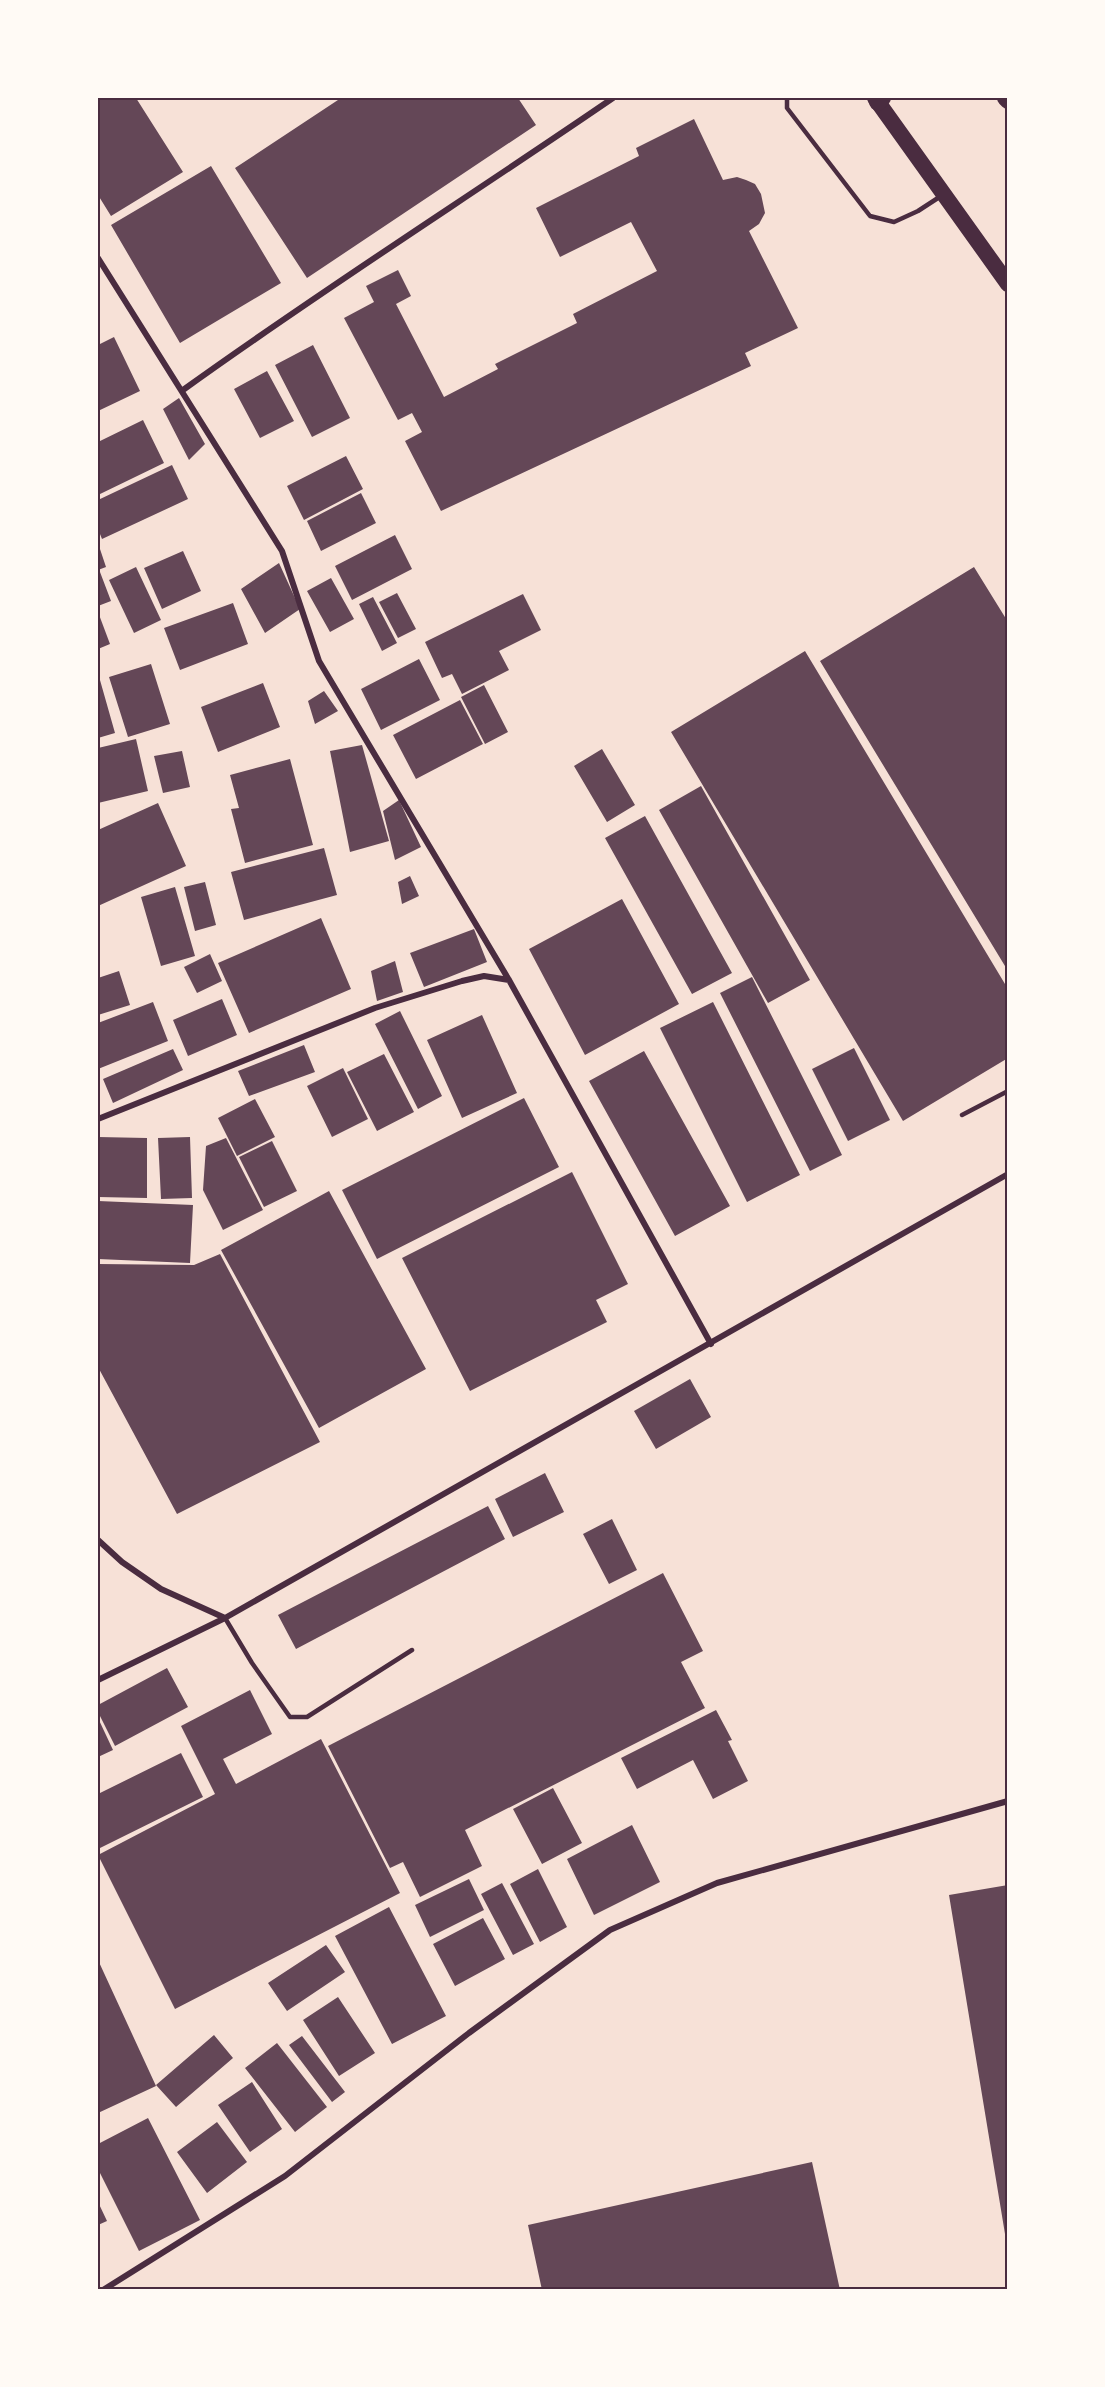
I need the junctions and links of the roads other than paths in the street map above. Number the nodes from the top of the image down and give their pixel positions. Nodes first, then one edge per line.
1 (613, 98) edge
2 (787, 98) edge
3 (878, 99) edge
4 (943, 195) junction
5 (98, 258) edge
6 (1008, 284) edge
7 (183, 390) junction
8 (509, 980) junction
9 (1008, 1091) edge
10 (962, 1115) dead end
11 (98, 1119) edge
12 (1008, 1174) edge
13 (711, 1344) junction
14 (98, 1540) edge
15 (225, 1618) junction
16 (412, 1650) dead end
17 (98, 1680) edge
18 (1008, 1801) edge
19 (103, 2289) edge

1 - 7 street
2 - 4 lane
3 - 4 highway
4 - 6 highway
5 - 7 street
7 - 8 street
8 - 11 street
8 - 13 street
9 - 10 lane
12 - 13 street
13 - 15 street
14 - 15 street
15 - 16 lane
15 - 17 street
18 - 19 street

